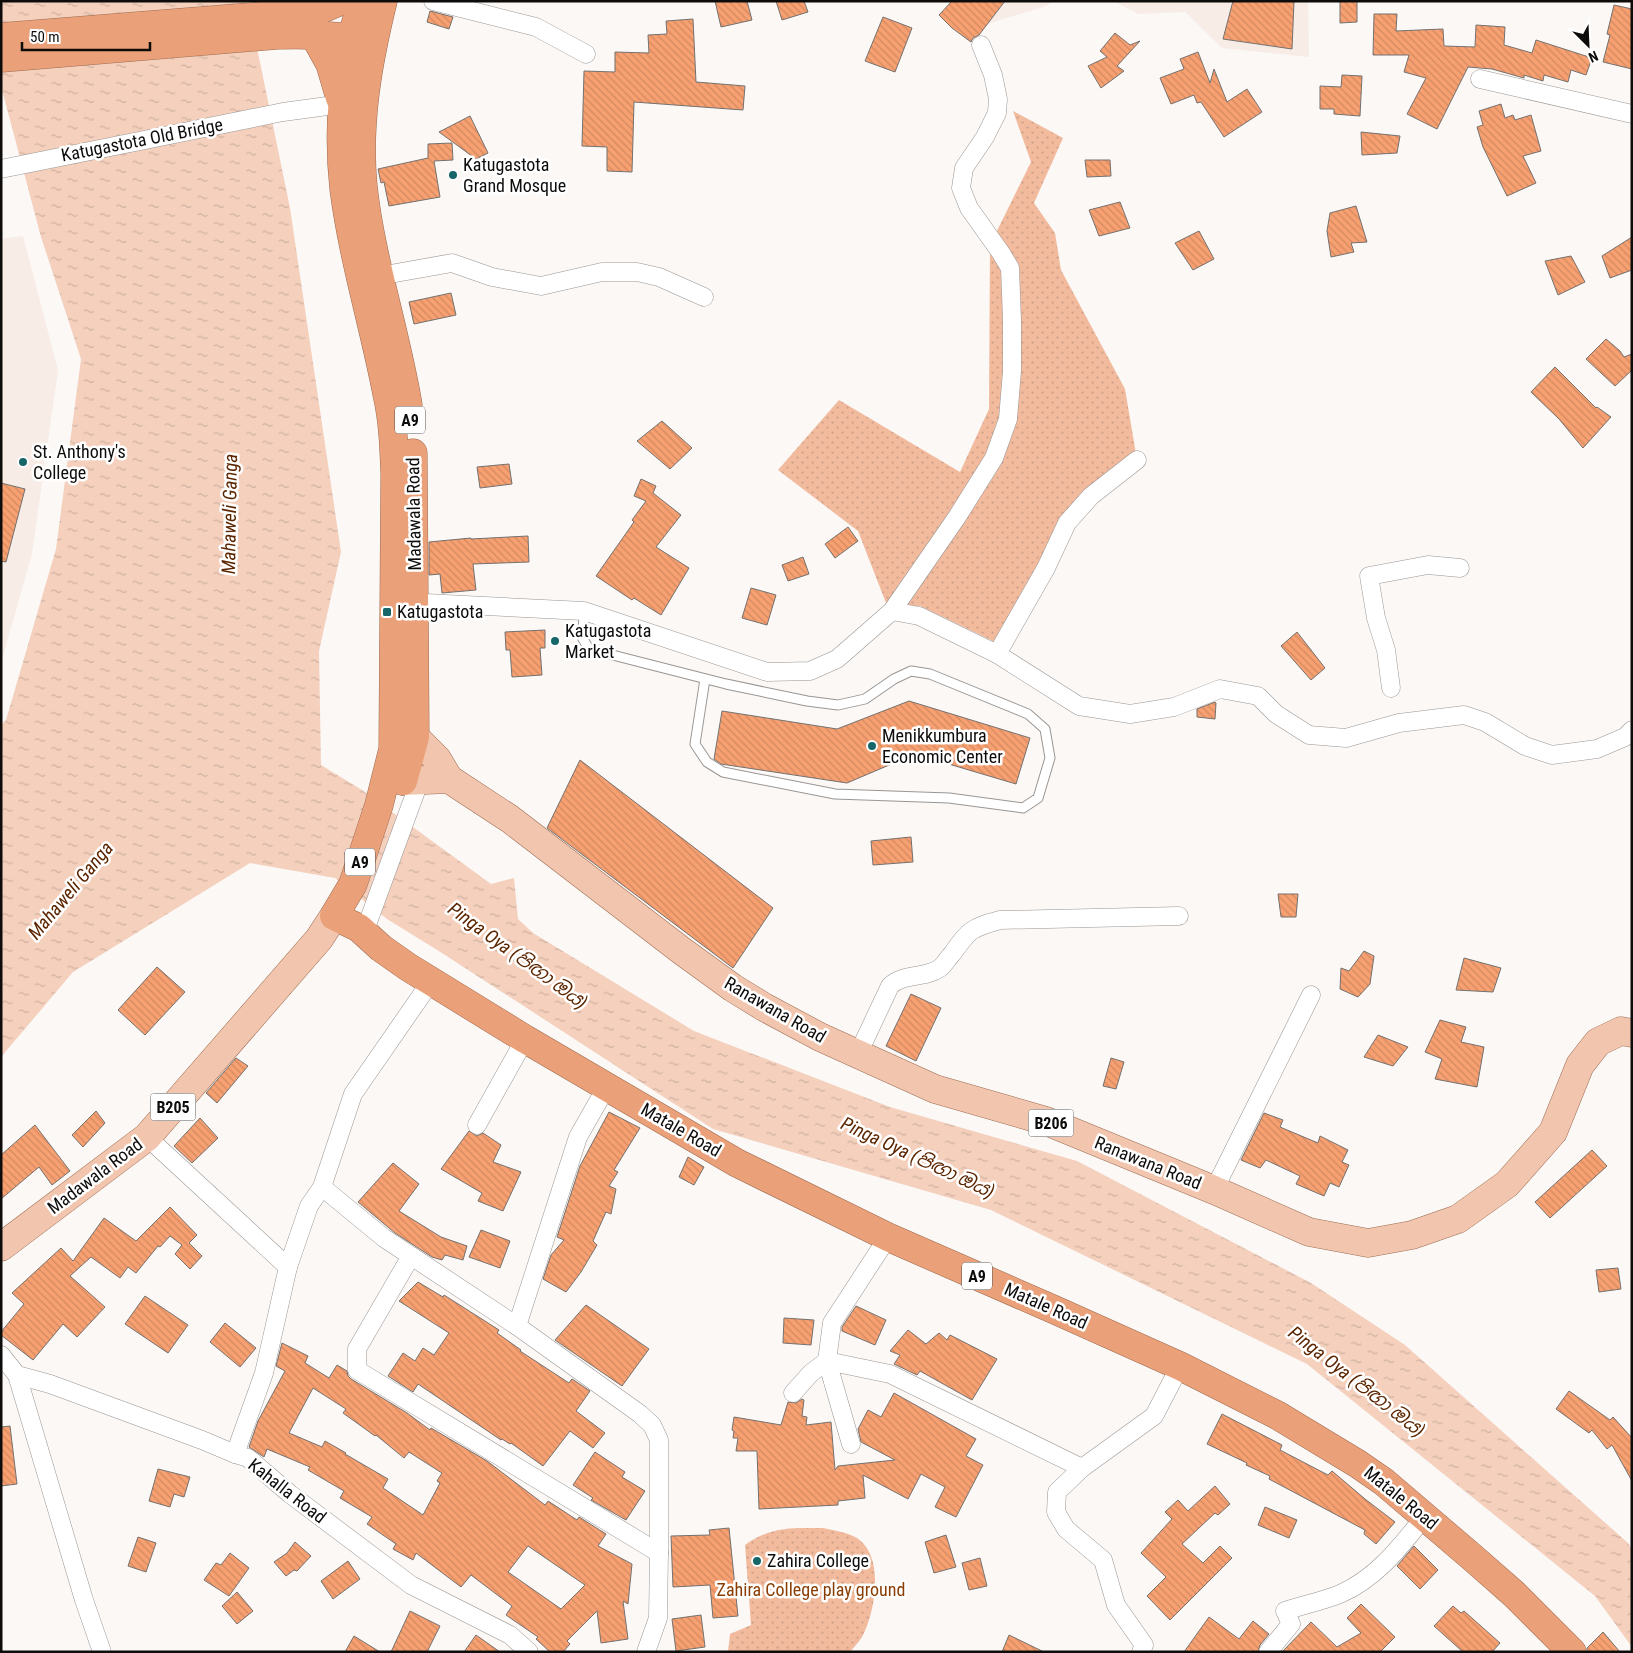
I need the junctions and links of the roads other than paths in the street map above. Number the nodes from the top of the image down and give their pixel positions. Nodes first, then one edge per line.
1 (433, 1) edge
2 (353, 20) edge
3 (276, 25) junction
4 (1, 37) edge
5 (981, 45) dead end
6 (586, 54) dead end
7 (1, 58) edge
8 (1480, 79) dead end
9 (342, 104) junction
10 (1632, 114) edge
11 (1, 169) edge
12 (379, 276) junction
13 (704, 297) dead end
14 (1137, 460) dead end
15 (1460, 568) dead end
16 (405, 602) junction
17 (584, 611) junction
18 (892, 611) junction
19 (997, 654) junction
20 (705, 679) junction
21 (1391, 688) dead end
22 (1632, 730) edge
23 (404, 743) junction
24 (449, 779) junction
25 (397, 797) junction
26 (334, 916) junction
27 (1179, 916) dead end
28 (364, 921) junction
29 (319, 939) junction
30 (432, 980) junction
31 (1311, 995) dead end
32 (1632, 1033) edge
33 (525, 1039) junction
34 (858, 1054) junction
35 (607, 1086) junction
36 (477, 1125) dead end
37 (147, 1137) junction
38 (322, 1186) junction
39 (1214, 1190) junction
40 (888, 1237) junction
41 (1, 1247) edge
42 (411, 1256) junction
43 (288, 1267) junction
44 (517, 1326) junction
45 (1, 1355) edge
46 (828, 1361) junction
47 (1180, 1366) junction
48 (17, 1375) junction
49 (793, 1393) dead end
50 (851, 1444) dead end
51 (235, 1454) junction
52 (1082, 1468) junction
53 (1425, 1516) junction
54 (659, 1553) junction
55 (102, 1652) edge
56 (528, 1652) edge
57 (646, 1652) edge
58 (1141, 1652) edge
59 (1268, 1652) edge
60 (1572, 1652) edge

1 - 6 street
2 - 3 highway
2 - 9 highway, Madawala Road / A9
2 - 9 highway
2 - 12 highway, Madawala Road / A9
3 - 4 highway
3 - 7 highway
5 - 18 street
8 - 10 street
9 - 11 street, Katugastota Old Bridge
9 - 16 highway, Madawala Road / A9
12 - 13 street
12 - 16 highway, Madawala Road / A9
14 - 19 street
15 - 21 street
16 - 17 street
16 - 23 highway, Madawala Road / A9
17 - 18 street
17 - 20 lane
18 - 19 street
19 - 22 street
20 - 20 lane
23 - 24 main road, B206
23 - 25 highway, Madawala Road / A9
24 - 25 main road
24 - 34 main road, Ranawana Road / B206
25 - 26 highway, Madawala Road / A9
25 - 28 highway, Madawala Road / A9
26 - 28 highway, Matale Road
26 - 29 main road, Madawala Road / B205
27 - 34 street
28 - 29 main road, Madawala Road / B205
28 - 30 highway, Matale Road / A9
29 - 37 main road, Madawala Road / B205
30 - 33 highway, Matale Road / A9
30 - 38 street
31 - 39 street
32 - 39 main road, Ranawana Road / B206
33 - 35 highway, Matale Road / A9
33 - 36 street
34 - 39 main road, Ranawana Road / B206
35 - 40 highway, Matale Road / A9
35 - 44 street
37 - 41 main road, Madawala Road / B205
37 - 43 street
38 - 42 street
38 - 43 street
40 - 46 street
40 - 47 highway, Matale Road / A9
42 - 44 street
42 - 54 street
43 - 51 street
44 - 54 street
45 - 48 street
46 - 49 street
46 - 50 street
46 - 52 street
47 - 52 street
47 - 53 highway, Matale Road / A9
48 - 51 street, Kahalla Road
48 - 55 street
51 - 56 street, Kahalla Road
52 - 58 street
53 - 59 street
53 - 60 highway, Matale Road / A9
54 - 57 street

